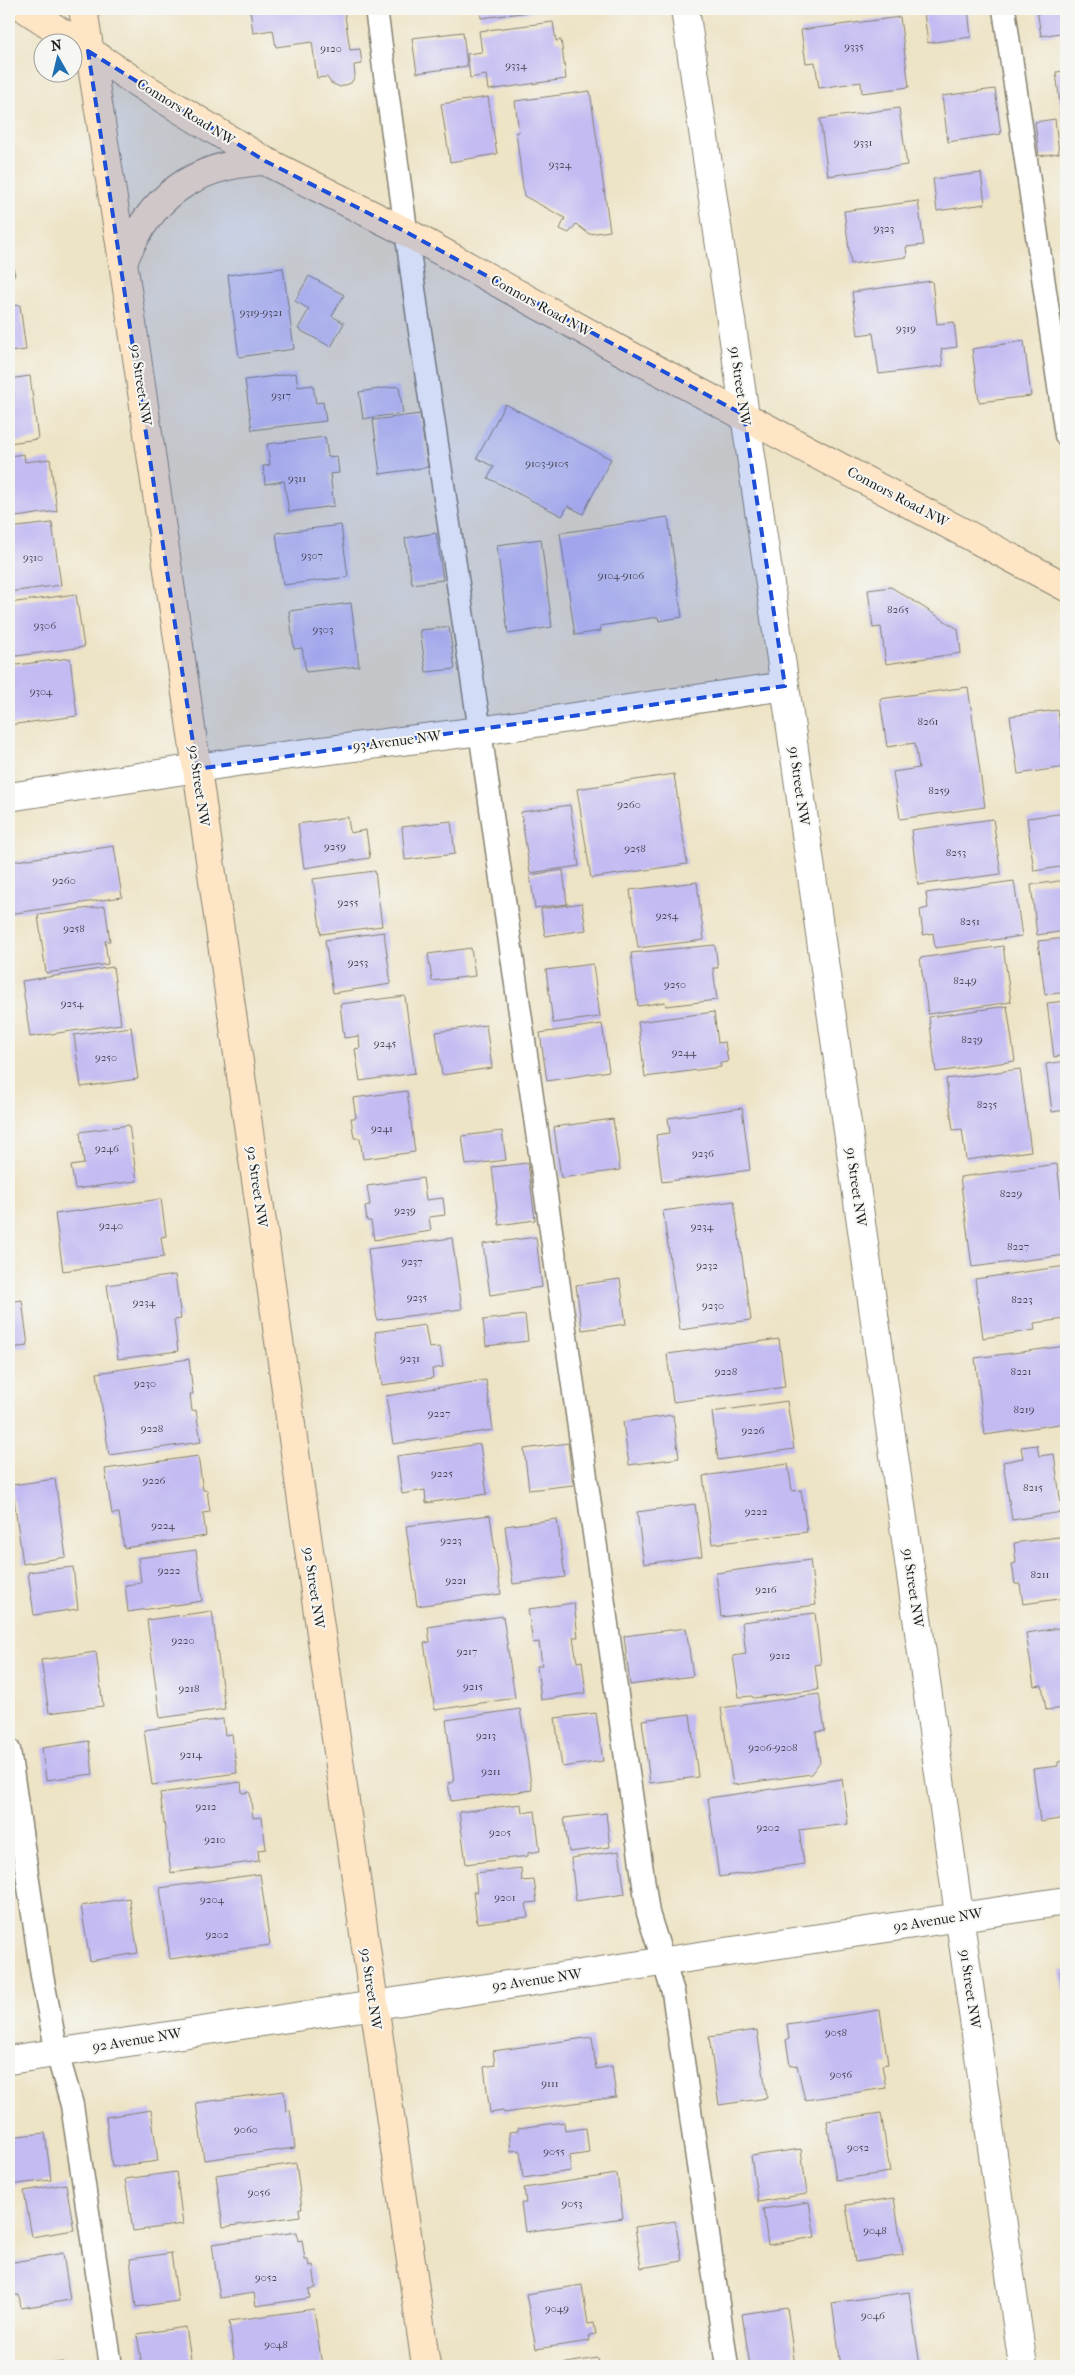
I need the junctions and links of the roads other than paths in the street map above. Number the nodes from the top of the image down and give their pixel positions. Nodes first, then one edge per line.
1 (26, 9) edge
2 (83, 9) edge
3 (376, 9) edge
4 (685, 9) edge
5 (1004, 9) edge
6 (88, 51) junction
7 (265, 161) junction
8 (406, 232) junction
9 (123, 262) junction
10 (744, 414) junction
11 (1066, 435) edge
12 (1066, 587) edge
13 (785, 686) junction
14 (480, 730) junction
15 (197, 769) junction
16 (9, 797) edge
17 (9, 1750) edge
18 (1066, 1901) edge
19 (960, 1917) junction
20 (663, 1961) junction
21 (374, 2004) junction
22 (57, 2053) junction
23 (9, 2060) edge
24 (111, 2366) edge
25 (426, 2366) edge
26 (727, 2366) edge
27 (1023, 2366) edge

1 - 6 street, Connors Road NW
2 - 6 street, 92 Street NW
3 - 8 lane
4 - 10 street, 91 Street NW
5 - 11 lane
6 - 7 street, Connors Road NW
6 - 9 street, 92 Street NW
7 - 8 street, Connors Road NW
7 - 9 street
8 - 10 street, Connors Road NW
8 - 14 lane
9 - 15 street, 92 Street NW
10 - 12 street, Connors Road NW
10 - 13 street, 91 Street NW
13 - 14 street, 93 Avenue NW
13 - 19 street, 91 Street NW
14 - 15 street, 93 Avenue NW
14 - 20 lane
15 - 16 street, 93 Avenue NW
15 - 21 street, 92 Street NW
17 - 22 lane
18 - 19 street, 92 Avenue NW
19 - 20 street, 92 Avenue NW
19 - 27 street, 91 Street NW
20 - 21 street, 92 Avenue NW
20 - 26 lane
21 - 22 street, 92 Avenue NW
21 - 25 street, 92 Street NW
22 - 23 street, 92 Avenue NW
22 - 24 lane

